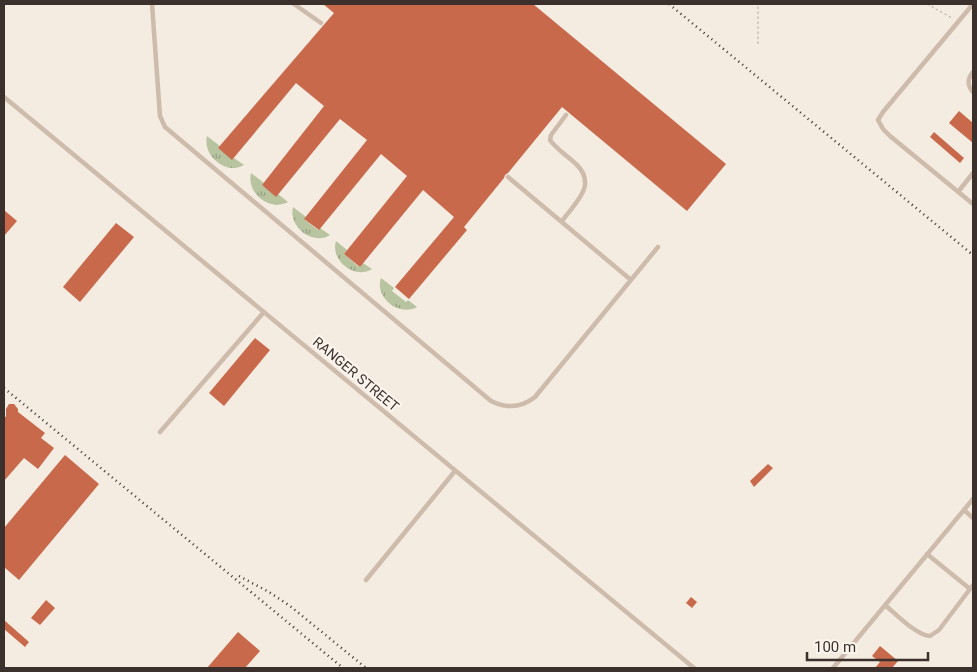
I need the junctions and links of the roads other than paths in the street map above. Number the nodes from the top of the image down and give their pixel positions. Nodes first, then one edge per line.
1 (152, 4) edge
2 (294, 4) edge
3 (973, 4) edge
4 (321, 23) dead end
5 (973, 72) edge
6 (973, 92) edge
7 (4, 97) edge
8 (566, 115) dead end
9 (973, 173) edge
10 (508, 177) dead end
11 (958, 192) junction
12 (973, 204) edge
13 (562, 221) junction
14 (658, 247) dead end
15 (631, 280) junction
16 (264, 312) junction
17 (160, 432) dead end
18 (455, 472) junction
19 (973, 499) edge
20 (964, 510) junction
21 (973, 518) edge
22 (927, 554) junction
23 (366, 580) dead end
24 (971, 587) edge
25 (885, 605) junction
26 (694, 668) edge
27 (833, 668) edge

1 - 15 lane
2 - 4 lane
3 - 11 lane
5 - 6 lane
7 - 16 lane, RANGER STREET
8 - 13 lane
9 - 11 lane
10 - 13 lane
11 - 12 lane
13 - 15 lane
14 - 15 lane
16 - 17 lane
16 - 18 lane, RANGER STREET
18 - 23 lane
18 - 26 lane, RANGER STREET
19 - 20 lane
20 - 21 lane
20 - 22 lane
22 - 24 lane
22 - 25 lane
24 - 25 lane
25 - 27 lane

